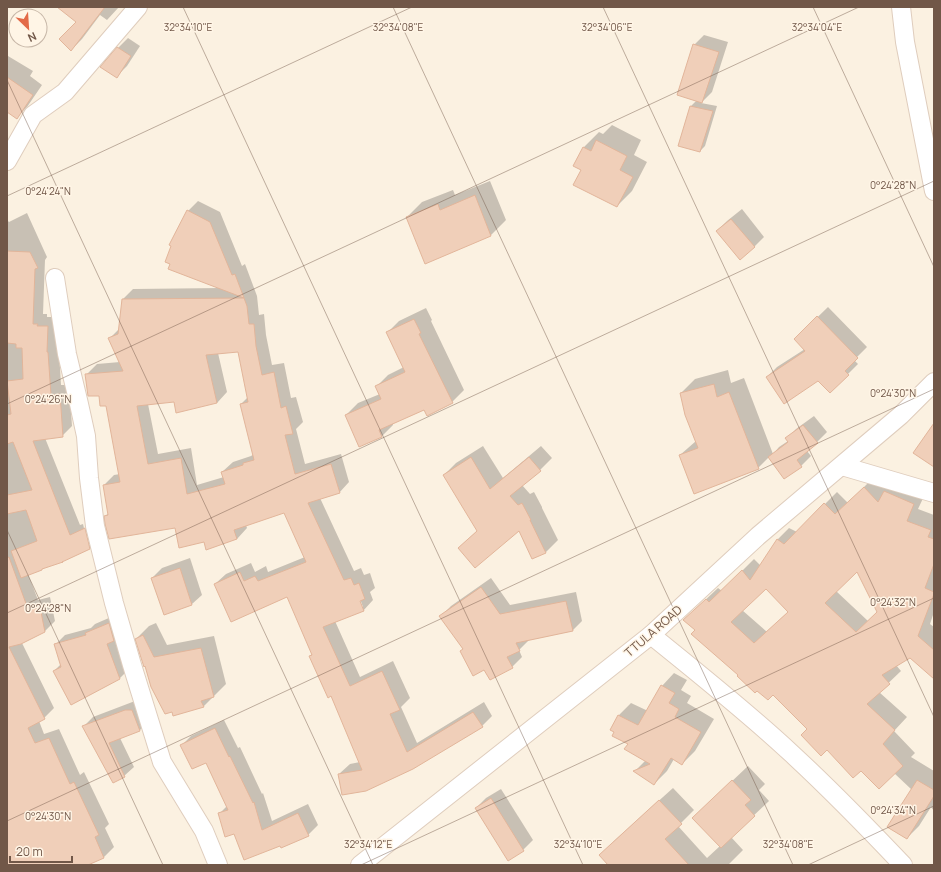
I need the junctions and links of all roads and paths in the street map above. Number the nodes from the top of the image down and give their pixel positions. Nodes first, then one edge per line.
1 (138, 7) edge
2 (901, 7) edge
3 (7, 161) edge
4 (934, 191) edge
5 (55, 278) dead end
6 (934, 382) edge
7 (842, 466) junction
8 (934, 493) edge
9 (651, 635) junction
10 (218, 865) edge
11 (360, 865) edge
12 (903, 865) edge

1 - 3 street
2 - 4 street
5 - 10 street
6 - 7 street, TTULA ROAD
7 - 8 street
7 - 9 street, TTULA ROAD
9 - 11 street, TTULA ROAD
9 - 12 street

